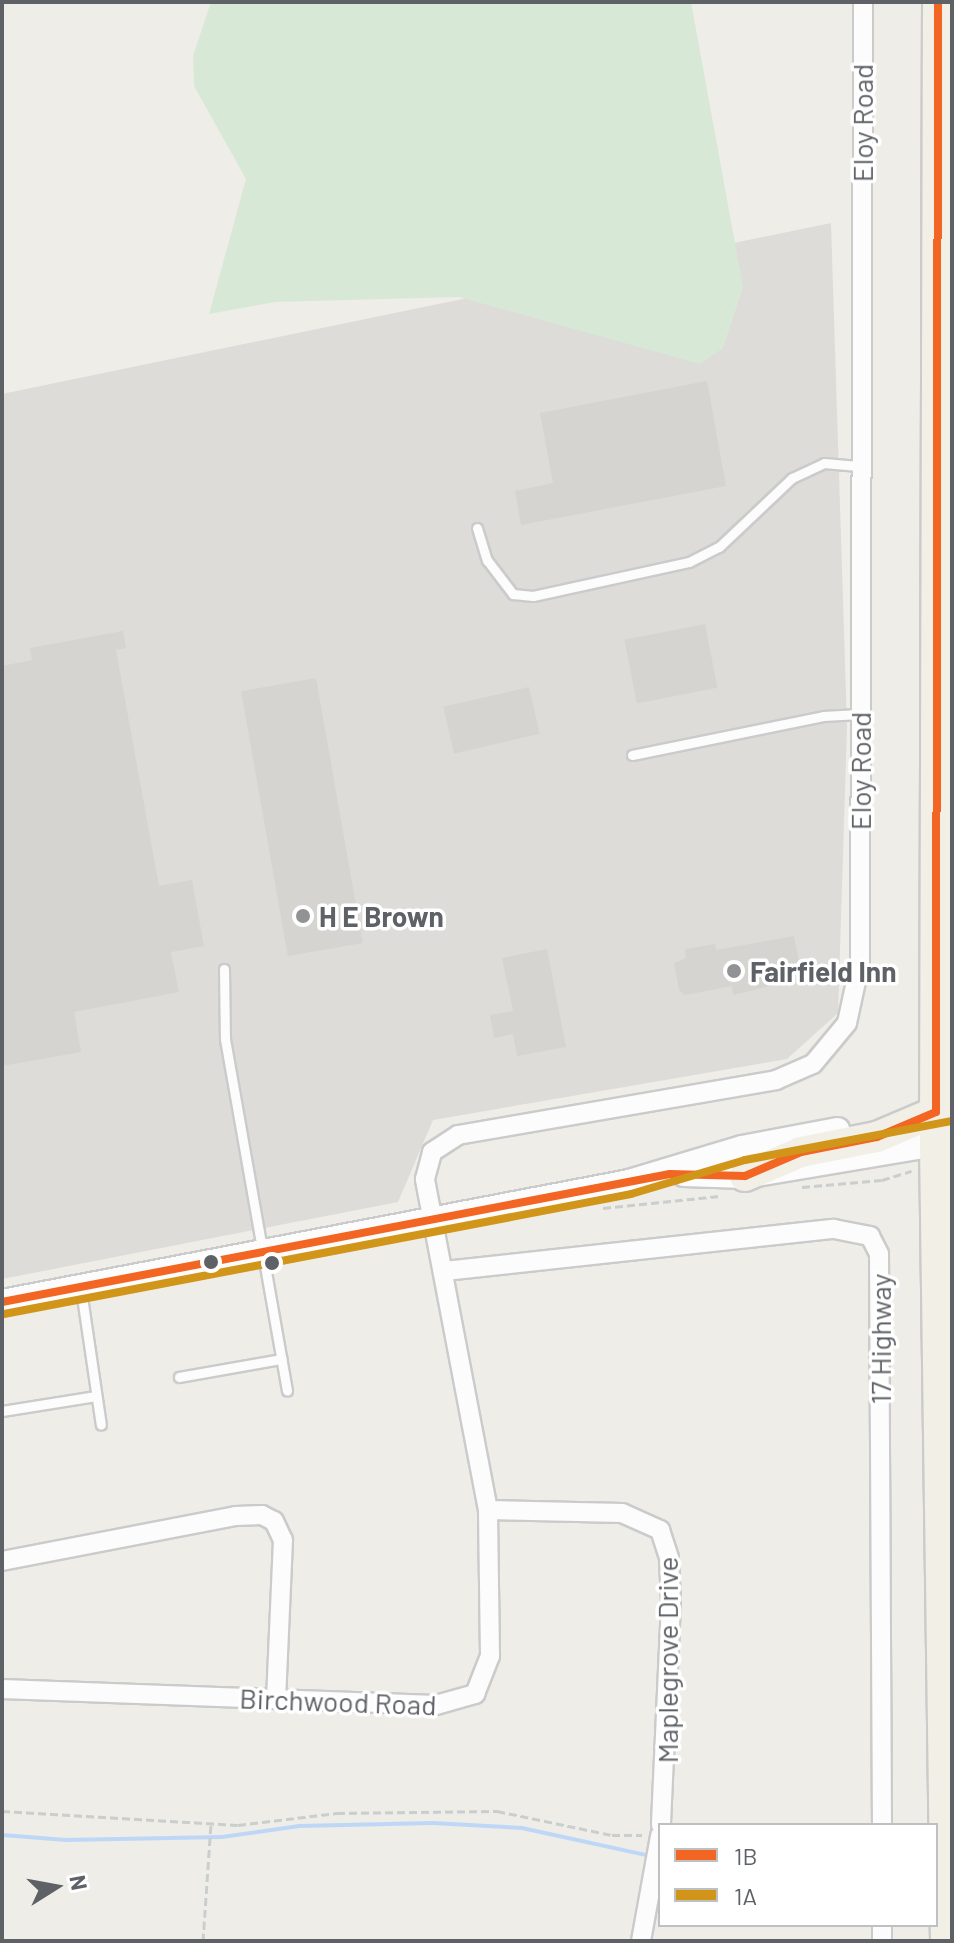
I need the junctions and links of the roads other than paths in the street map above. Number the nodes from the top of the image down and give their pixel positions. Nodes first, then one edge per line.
1 (863, 2) edge
2 (938, 2) edge
3 (861, 466) junction
4 (477, 528) dead end
5 (860, 714) junction
6 (632, 755) dead end
7 (224, 969) dead end
8 (936, 1112) junction
9 (936, 1154) junction
10 (670, 1174) junction
11 (736, 1185) junction
12 (434, 1217) junction
13 (260, 1252) junction
14 (445, 1271) junction
15 (952, 1286) edge
16 (80, 1287) junction
17 (2, 1302) edge
18 (942, 1345) junction
19 (281, 1359) junction
20 (179, 1377) dead end
21 (287, 1391) dead end
22 (96, 1396) junction
23 (2, 1411) edge
24 (101, 1425) dead end
25 (947, 1433) edge
26 (488, 1510) junction
27 (2, 1561) edge
28 (2, 1689) edge
29 (276, 1699) junction
30 (661, 1823) edge
31 (882, 1823) edge
32 (652, 1836) edge
33 (949, 1842) edge
34 (641, 1941) edge
35 (946, 1941) edge

1 - 3 street, Eloy Road
2 - 8 highway
3 - 4 lane
3 - 5 street, Eloy Road
5 - 6 lane
5 - 12 street, Eloy Road
7 - 13 lane
8 - 9 highway
8 - 10 main road
8 - 11 highway
9 - 11 main road
9 - 18 highway
10 - 11 main road
10 - 12 main road
12 - 13 main road
12 - 14 street, Birchwood Road
13 - 16 main road
13 - 19 lane
14 - 26 street, Birchwood Road
14 - 31 street, 17 Highway
15 - 18 highway
16 - 17 main road
16 - 22 lane
18 - 25 highway
19 - 20 lane
19 - 21 lane
22 - 23 lane
22 - 24 lane
25 - 33 highway
26 - 29 street, Birchwood Road
26 - 30 street, Maplegrove Drive
27 - 29 street
28 - 29 street, Birchwood Road
32 - 34 street
33 - 35 highway

